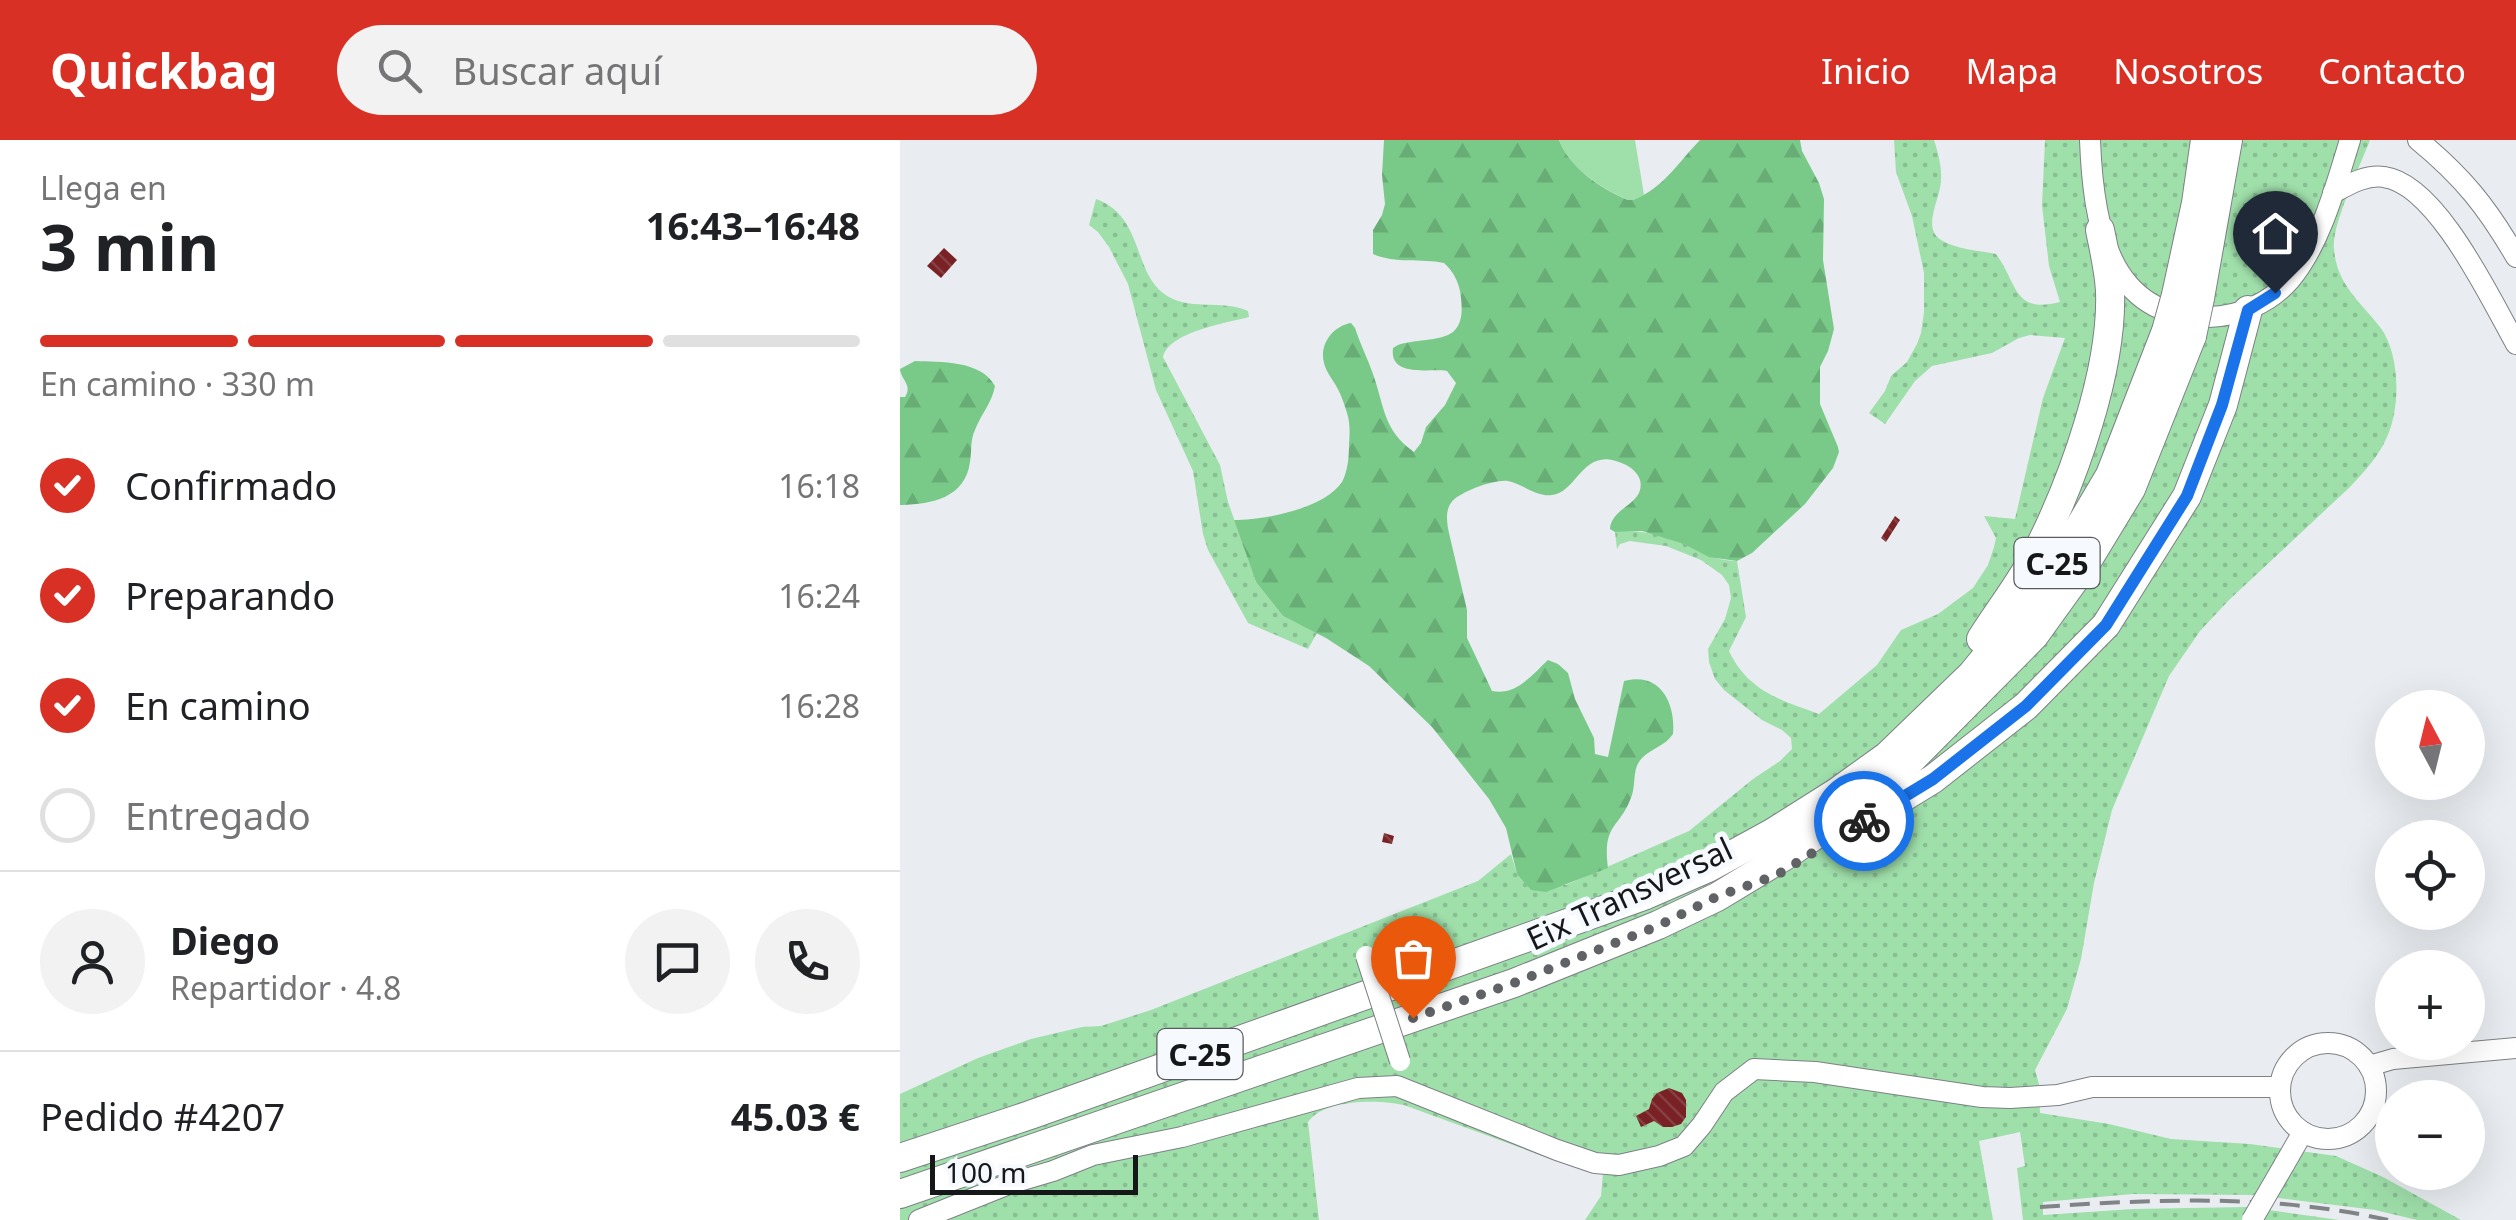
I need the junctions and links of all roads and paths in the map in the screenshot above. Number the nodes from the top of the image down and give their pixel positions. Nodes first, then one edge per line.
1 (2090, 140) edge
2 (2205, 140) edge
3 (2228, 140) edge
4 (2350, 140) edge
5 (2418, 140) edge
6 (2333, 193) junction
7 (2100, 230) junction
8 (2516, 258) edge
9 (2188, 296) junction
10 (2248, 310) junction
11 (2179, 334) junction
12 (2516, 344) edge
13 (1887, 756) junction
14 (1716, 897) junction
15 (1364, 948) dead end
16 (2516, 1048) edge
17 (2369, 1066) junction
18 (1401, 1087) junction
19 (2280, 1087) junction
20 (2303, 1132) junction
21 (900, 1158) edge
22 (900, 1194) edge
23 (918, 1220) edge
24 (2252, 1220) edge

1 - 7 street
2 - 9 highway, Eix Transversal / C-25
3 - 9 highway, Eix Transversal / C-25
4 - 6 street
5 - 8 street
6 - 10 street
6 - 12 street
7 - 10 street
7 - 13 highway
9 - 11 highway, Eix Transversal / C-25, bridge
10 - 14 highway
11 - 13 highway, Eix Transversal / C-25
11 - 14 highway, Eix Transversal / C-25
13 - 21 highway, Eix Transversal / C-25
14 - 22 highway, Eix Transversal / C-25
15 - 18 street, bridge
16 - 17 street
17 - 19 street
17 - 20 street
18 - 19 street
18 - 23 street
19 - 20 street
20 - 24 street, bridge

